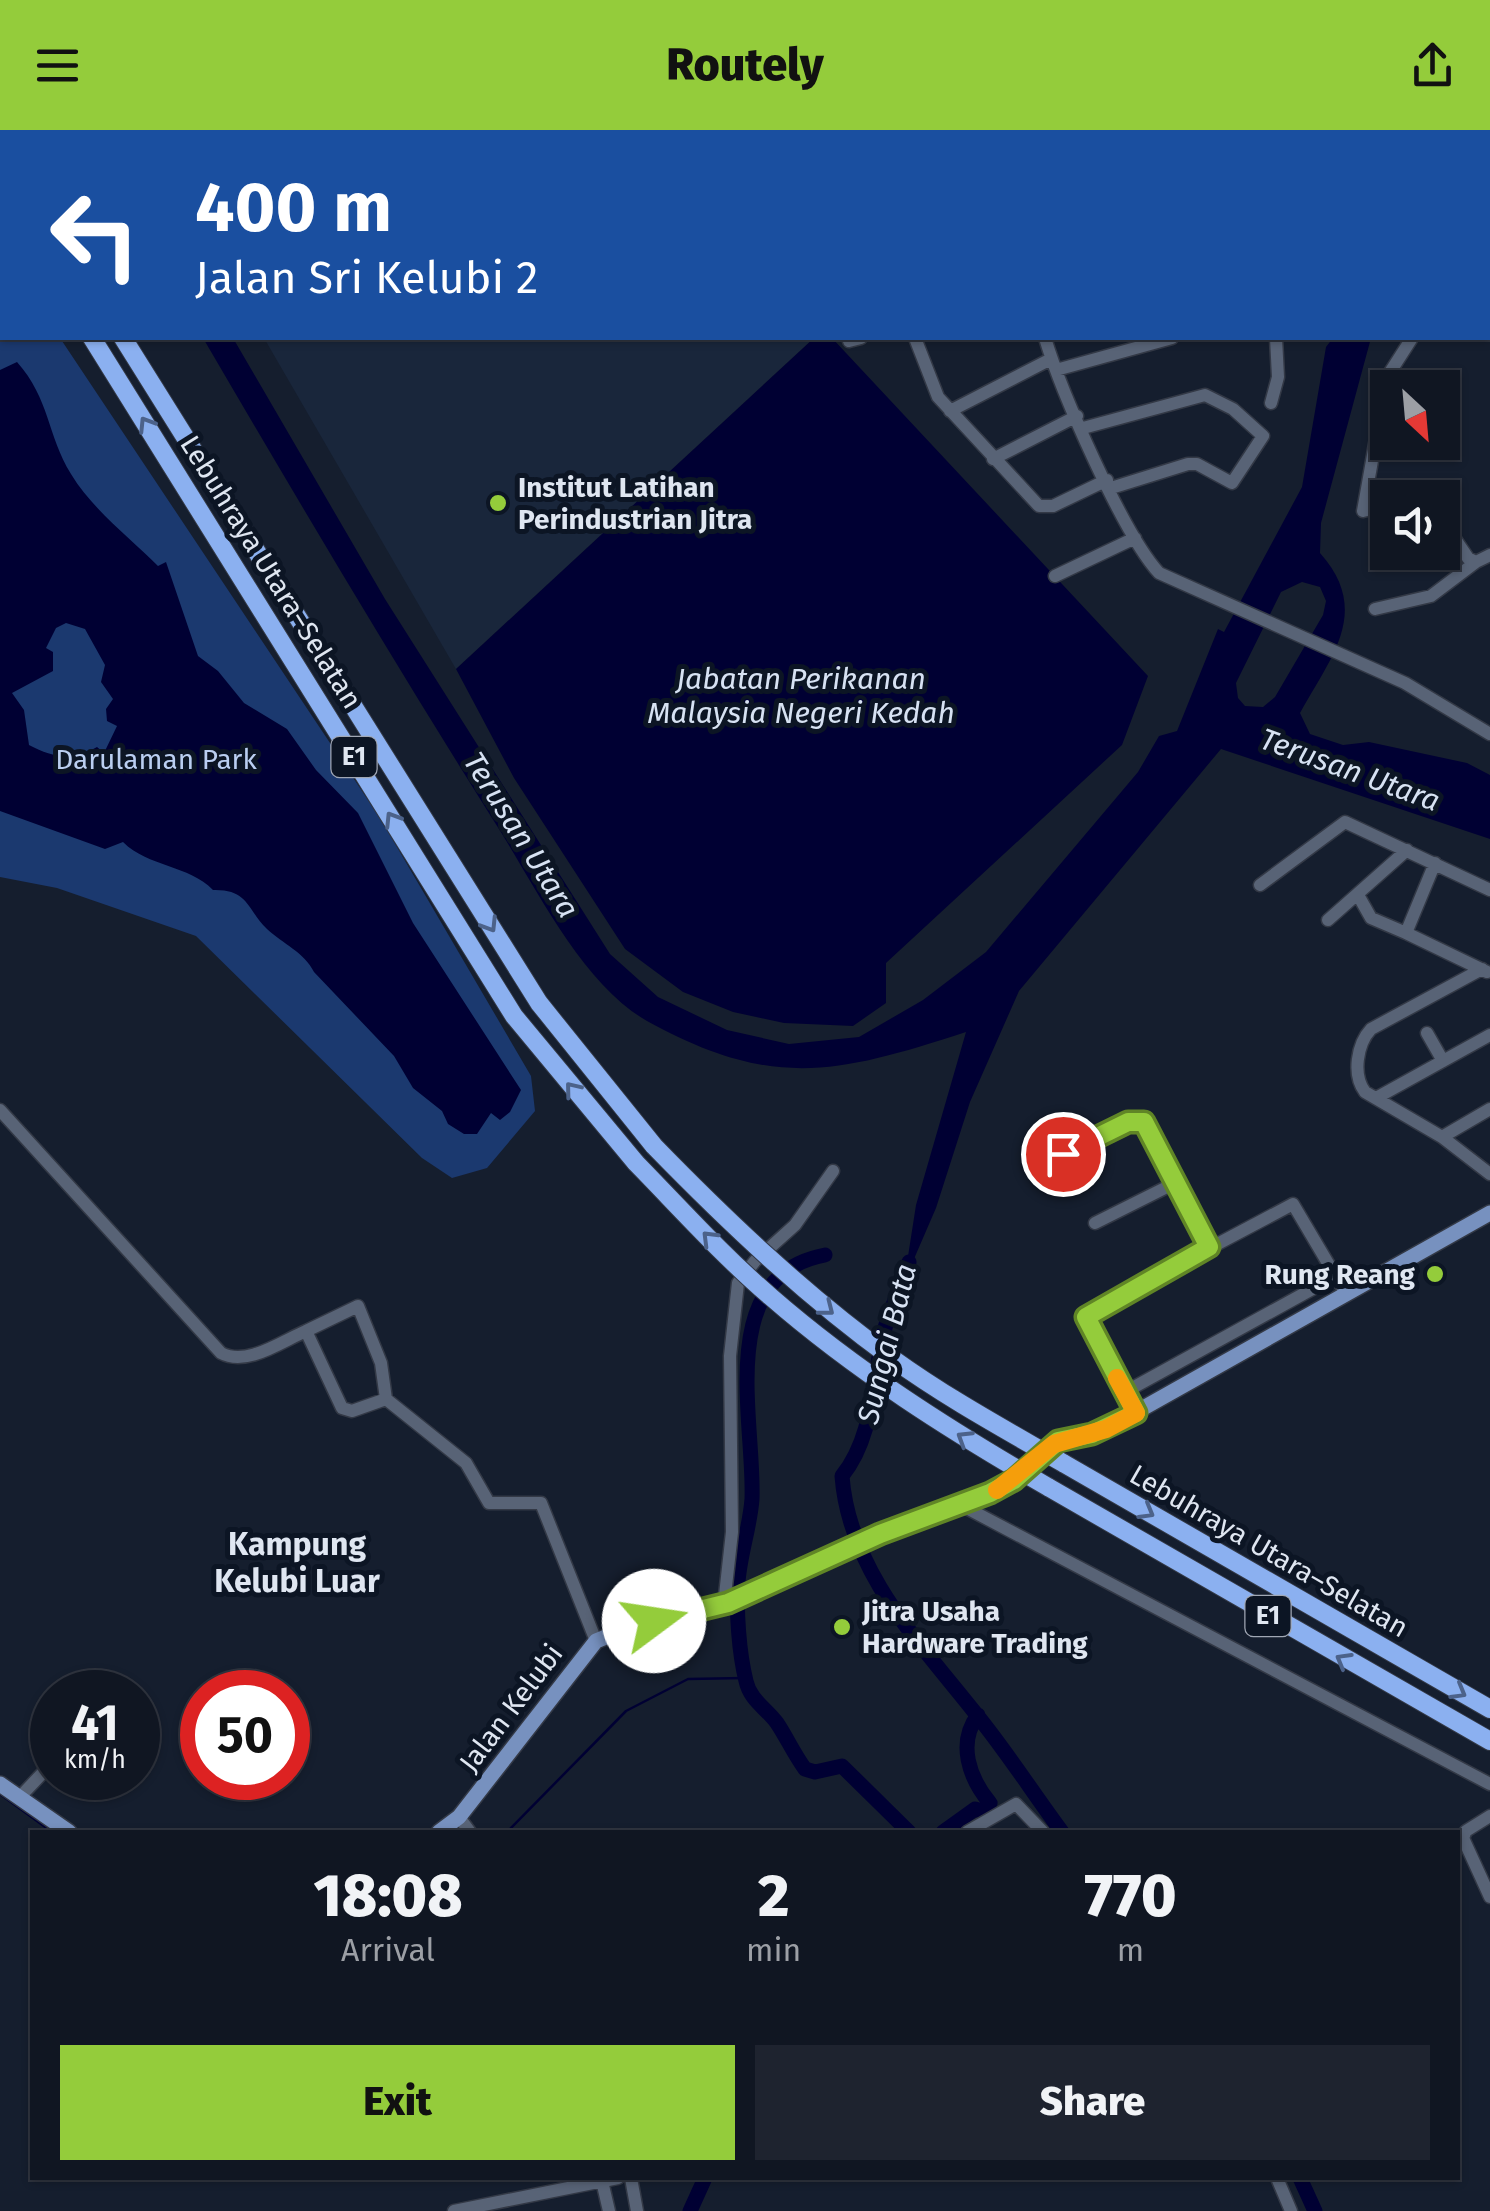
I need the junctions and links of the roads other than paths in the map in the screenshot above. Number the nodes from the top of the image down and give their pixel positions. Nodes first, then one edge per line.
1 (93, 340) edge
2 (124, 340) edge
3 (916, 340) edge
4 (1046, 340) edge
5 (1157, 340) edge
6 (1276, 340) edge
7 (1411, 340) edge
8 (1119, 345) edge
9 (1054, 364) junction
10 (1271, 403) dead end
11 (950, 410) junction
12 (1080, 422) junction
13 (994, 459) junction
14 (1109, 484) junction
15 (1370, 510) edge
16 (1135, 538) junction
17 (1460, 546) edge
18 (1490, 555) edge
19 (1476, 562) junction
20 (1055, 576) dead end
21 (1375, 609) dead end
22 (1490, 734) edge
23 (1407, 850) junction
24 (1435, 863) junction
25 (1260, 884) dead end
26 (1490, 890) edge
27 (1358, 894) junction
28 (1328, 920) dead end
29 (1406, 933) junction
30 (1486, 971) edge
31 (1427, 1032) dead end
32 (1490, 1035) edge
33 (1443, 1061) junction
34 (1376, 1098) junction
35 (1490, 1108) edge
36 (0, 1110) edge
37 (1442, 1138) junction
38 (1063, 1154) dead end
39 (834, 1171) dead end
40 (1490, 1174) edge
41 (1176, 1182) junction
42 (1490, 1214) edge
43 (1095, 1222) dead end
44 (1209, 1247) junction
45 (1336, 1276) junction
46 (1345, 1292) junction
47 (306, 1331) junction
48 (1124, 1392) junction
49 (386, 1400) junction
50 (1136, 1413) junction
51 (960, 1504) junction
52 (726, 1604) junction
53 (596, 1641) junction
54 (1415, 1667) junction
55 (1399, 1692) junction
56 (1490, 1710) edge
57 (1490, 1741) edge
58 (0, 1784) edge
59 (1490, 1784) edge
60 (30, 1786) edge
61 (18, 1798) junction
62 (459, 1816) junction
63 (1490, 1816) edge
64 (66, 1830) edge
65 (442, 1830) edge
66 (469, 1830) edge
67 (970, 1830) edge
68 (1042, 1830) edge
69 (1490, 1897) edge
70 (607, 2180) edge
71 (631, 2180) edge
72 (1279, 2180) edge
73 (602, 2181) junction
74 (529, 2204) edge
75 (454, 2211) edge
76 (609, 2211) edge
77 (637, 2211) edge
78 (1292, 2211) edge

55 -> 1 highway, Lebuhraya Utara–Selatan / E1, bridge
2 -> 54 highway, Lebuhraya Utara–Selatan / E1, bridge
3 - 11 street
4 - 9 street
5 - 8 street
6 - 10 street
7 - 15 street
8 - 9 street
9 - 11 street
9 - 12 street
11 - 13 street
12 - 13 street
12 - 14 street
12 - 14 street
13 - 14 street
14 - 16 street
16 - 20 street
16 - 22 street
17 - 19 street
18 - 19 street
19 - 21 street
23 - 24 street
23 - 25 street
23 - 27 street
24 - 26 street
24 - 29 street
27 - 28 street
27 - 29 street
29 - 30 street
30 - 34 street
31 - 33 street
32 - 33 street
33 - 34 street
34 - 37 street
35 - 37 street
36 - 47 street
37 - 40 street
38 - 41 street
39 - 52 street
41 - 43 street
41 - 44 street
42 - 46 main road, Jalan Kelubi
44 - 45 street
44 - 48 street
45 - 46 street
45 - 48 street
46 - 50 main road, Jalan Kelubi
47 - 49 street
47 - 49 street
48 - 50 street
49 - 53 street
50 - 51 main road, Jalan Kelubi
51 - 52 main road, Jalan Kelubi
51 - 59 street
52 - 53 main road, Jalan Kelubi
53 - 62 main road, Jalan Kelubi
54 - 55 highway
54 -> 56 highway, Lebuhraya Utara–Selatan / E1
55 - 57 highway, Lebuhraya Utara–Selatan / E1
58 - 61 main road
60 - 61 street
61 - 64 main road
62 - 65 main road, Jalan Kelubi
62 - 66 street
63 - 69 street
67 - 68 street
70 - 73 street
71 - 77 street
72 - 78 street
73 - 74 street
73 - 76 street
74 - 75 street

